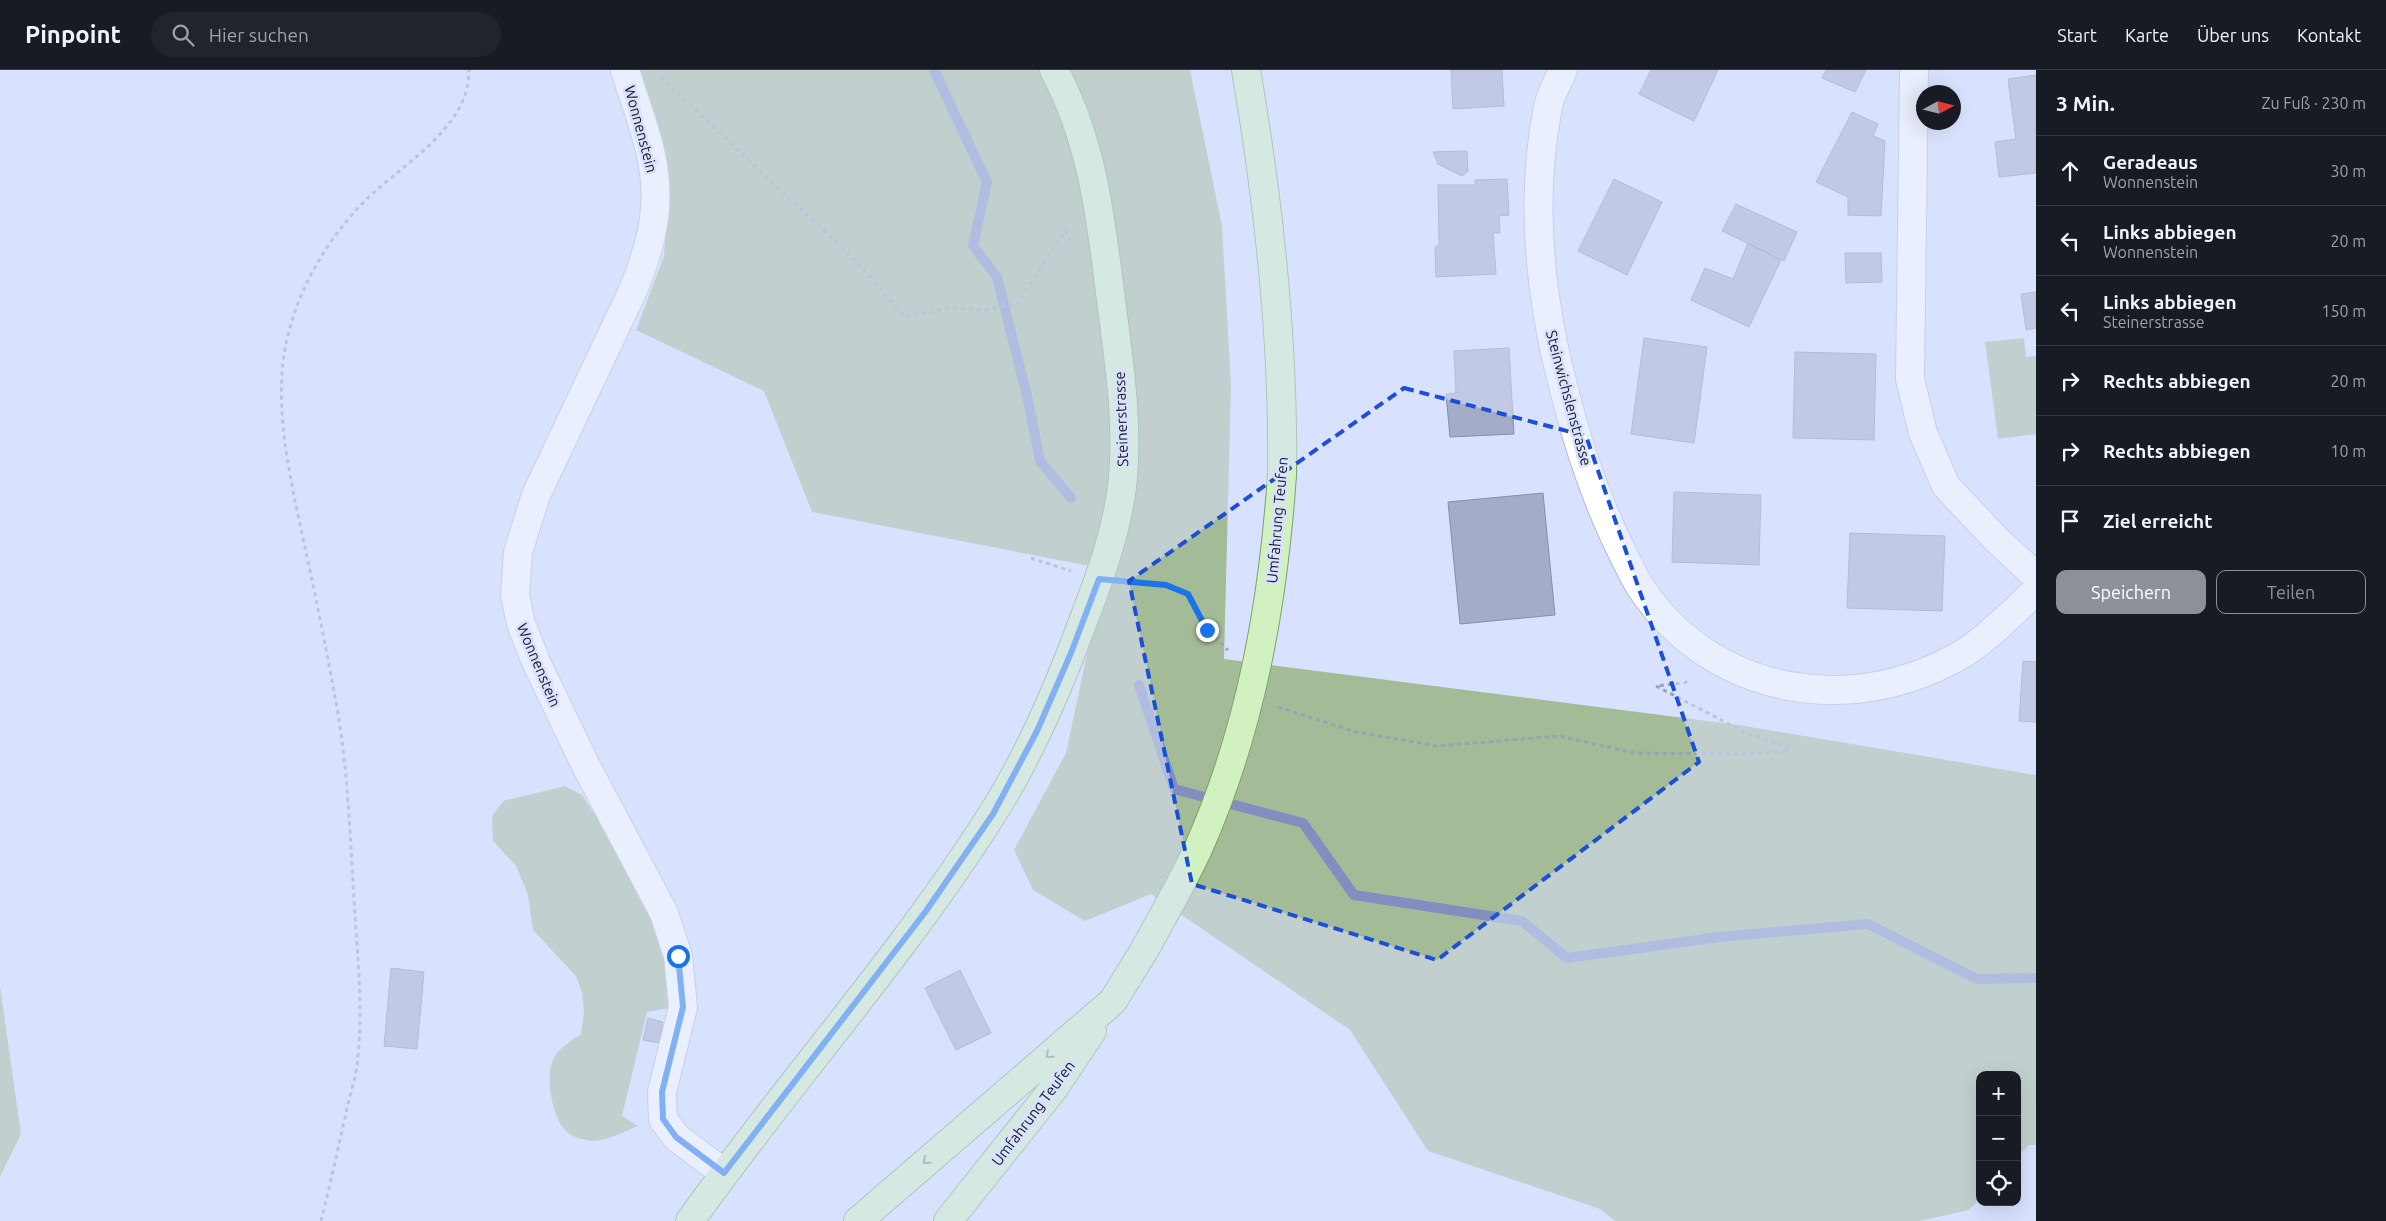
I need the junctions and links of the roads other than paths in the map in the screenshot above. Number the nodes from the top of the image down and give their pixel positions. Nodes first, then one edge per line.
1 (625, 70) edge
2 (1054, 70) edge
3 (1246, 70) edge
4 (1562, 70) edge
5 (1914, 70) edge
6 (2036, 576) edge
7 (2036, 591) edge
8 (1113, 1001) junction
9 (724, 1173) junction
10 (690, 1221) edge
11 (858, 1221) edge
12 (948, 1221) edge

1 - 9 street, Wonnenstein
2 - 9 main road, Steinerstrasse
3 - 8 main road, Umfahrung Teufen, bridge
4 - 7 street, Steinwichslenstrasse
5 - 6 street
8 -> 11 main road
8 - 12 main road, Umfahrung Teufen
9 - 10 main road, Steinerstrasse

